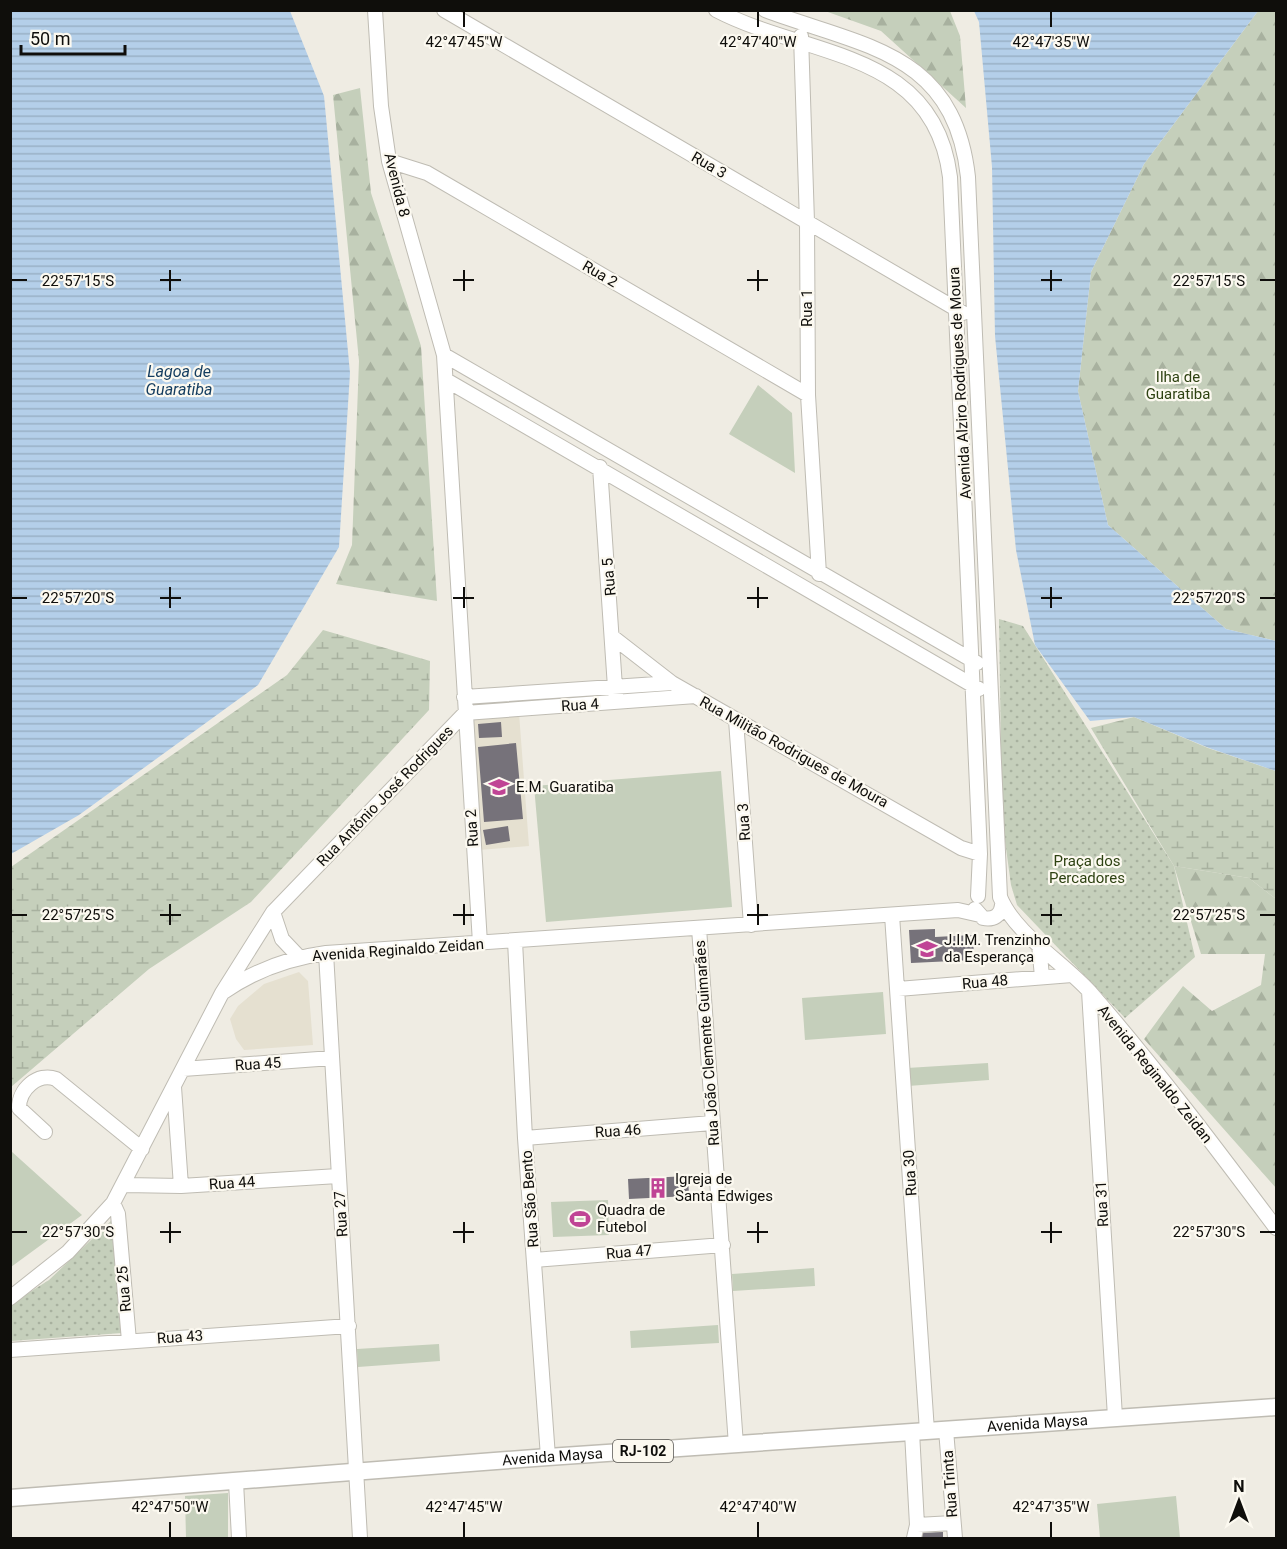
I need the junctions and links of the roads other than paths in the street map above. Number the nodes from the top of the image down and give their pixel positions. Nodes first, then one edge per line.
1 (375, 10) edge
2 (444, 10) edge
3 (716, 10) edge
4 (765, 10) edge
5 (801, 23) junction
6 (801, 43) junction
7 (390, 160) junction
8 (807, 222) junction
9 (957, 310) junction
10 (975, 319) junction
11 (444, 355) junction
12 (446, 380) junction
13 (808, 395) junction
14 (600, 467) junction
15 (819, 573) junction
16 (970, 624) junction
17 (989, 628) junction
18 (614, 638) junction
19 (972, 661) junction
20 (990, 669) junction
21 (672, 683) junction
22 (616, 686) junction
23 (974, 686) junction
24 (696, 696) junction
25 (990, 696) junction
26 (464, 697) junction
27 (616, 702) junction
28 (465, 713) junction
29 (736, 720) junction
30 (997, 840) junction
31 (980, 848) junction
32 (977, 898) junction
33 (1001, 901) junction
34 (958, 910) junction
35 (273, 912) junction
36 (892, 915) junction
37 (986, 917) junction
38 (751, 925) junction
39 (699, 928) junction
40 (1023, 930) junction
41 (515, 941) junction
42 (480, 943) junction
43 (1039, 944) junction
44 (326, 953) junction
45 (300, 958) junction
46 (1072, 975) junction
47 (1042, 977) junction
48 (898, 989) junction
49 (1089, 991) junction
50 (222, 993) junction
51 (332, 1058) junction
52 (183, 1069) junction
53 (174, 1087) junction
54 (712, 1123) junction
55 (45, 1132) dead end
56 (525, 1138) junction
57 (142, 1149) junction
58 (338, 1176) junction
59 (125, 1185) junction
60 (181, 1186) junction
61 (113, 1203) junction
62 (1276, 1228) edge
63 (723, 1245) junction
64 (534, 1260) junction
65 (10, 1298) edge
66 (350, 1326) junction
67 (129, 1341) junction
68 (10, 1350) edge
69 (1276, 1407) edge
70 (1115, 1417) junction
71 (946, 1430) junction
72 (920, 1432) junction
73 (736, 1445) junction
74 (548, 1458) junction
75 (356, 1474) junction
76 (236, 1482) junction
77 (10, 1498) edge
78 (952, 1523) junction
79 (915, 1532) edge
80 (238, 1539) edge
81 (360, 1539) edge
82 (955, 1539) edge

1 - 7 street, Avenida 8
2 - 8 street, Rua 3
3 - 6 street, Avenida Alziro Rodrigues de Moura
4 - 5 street, Avenida Alziro Rodrigues de Moura
5 - 6 street, Rua 1
5 - 10 street, Avenida Alziro Rodrigues de Moura
6 - 8 street, Rua 1
6 - 9 street, Avenida Alziro Rodrigues de Moura
7 - 11 street, Avenida 8
7 - 13 street, Rua 2
8 - 9 street, Rua 3
8 - 13 street, Rua 1
9 - 10 street, Rua 3
9 - 16 street, Avenida Alziro Rodrigues de Moura
10 - 17 street, Avenida Alziro Rodrigues de Moura
11 - 12 street, Rua Antônio José Rodrigues
11 - 15 street
12 - 14 street
12 - 26 street, Rua Antônio José Rodrigues
13 - 15 street, Rua 1
14 - 18 street, Rua 5
14 - 23 street
15 - 19 street
16 - 17 street
16 - 19 street, Avenida Alziro Rodrigues de Moura
17 - 20 street, Avenida Alziro Rodrigues de Moura
18 - 21 street, Rua Militão Rodrigues de Moura
18 - 22 street, Rua 5
19 - 20 street
19 - 23 street, Avenida Alziro Rodrigues de Moura
20 - 25 street, Avenida Alziro Rodrigues de Moura
21 - 22 street, Rua 4
21 - 24 street, Rua Militão Rodrigues de Moura
22 - 26 street, Rua 4
22 - 27 street, Rua 5
23 - 25 street
23 - 31 street, Avenida Alziro Rodrigues de Moura
24 - 27 street, Rua 4
24 - 29 street, Rua Militão Rodrigues de Moura
25 - 30 street, Avenida Alziro Rodrigues de Moura
26 - 28 street, Rua Antônio José Rodrigues
27 - 28 street, Rua 4
28 - 35 street, Rua Antônio José Rodrigues
28 - 42 street, Rua 2
29 - 31 street, Rua Militão Rodrigues de Moura
29 - 38 street, Rua 3
30 - 31 street
30 - 33 street, Avenida Alziro Rodrigues de Moura
31 - 32 street, Avenida Alziro Rodrigues de Moura
32 - 33 street, Avenida Reginaldo Zeidan
32 - 34 street, Avenida Reginaldo Zeidan
32 - 37 street
33 - 37 street
33 - 40 street, Avenida Reginaldo Zeidan
34 - 36 street, Avenida Reginaldo Zeidan
34 - 37 street, Avenida Reginaldo Zeidan
35 - 45 street
35 - 50 street, Rua Antônio José Rodrigues
36 - 38 street, Avenida Reginaldo Zeidan
36 - 48 street, Rua 30
37 - 40 street, Avenida Reginaldo Zeidan
38 - 39 street, Avenida Reginaldo Zeidan
39 - 41 street, Avenida Reginaldo Zeidan
39 - 54 street, Rua João Clemente Guimarães
40 - 43 street, Avenida Reginaldo Zeidan
41 - 42 street, Avenida Reginaldo Zeidan
41 - 56 street, Rua São Bento
42 - 44 street, Avenida Reginaldo Zeidan
43 - 46 street, Avenida Reginaldo Zeidan
43 - 47 street
44 - 45 street, Avenida Reginaldo Zeidan
44 - 51 street, Rua 27
45 - 50 street, Avenida Reginaldo Zeidan
46 - 47 street, Rua 48
46 - 49 street, Avenida Reginaldo Zeidan
47 - 48 street, Rua 48
48 - 72 street, Rua 30
49 - 62 street, Avenida Reginaldo Zeidan
49 - 70 street, Rua 31
50 - 52 street
51 - 52 street, Rua 45
51 - 58 street, Rua 27
52 - 53 street
53 - 57 street
53 - 60 street
54 - 56 street, Rua 46
54 - 63 street, Rua João Clemente Guimarães
55 - 57 street
56 - 64 street, Rua São Bento
57 - 59 street
58 - 60 street, Rua 44
58 - 66 street, Rua 27
59 - 60 street, Rua 44
59 - 61 street
61 - 65 street
61 - 67 street, Rua 25
63 - 64 street, Rua 47
63 - 73 street, Rua João Clemente Guimarães
64 - 74 street, Rua São Bento
66 - 67 street, Rua 43
66 - 75 street, Rua 27
67 - 68 street, Rua 43
69 - 70 main road, Avenida Maysa / RJ-102
70 - 71 main road, Avenida Maysa / RJ-102
71 - 72 main road, Avenida Maysa / RJ-102
71 - 78 street, Rua Trinta
72 - 73 main road, Avenida Maysa / RJ-102
72 - 79 street
73 - 74 main road, Avenida Maysa / RJ-102
74 - 75 main road, Avenida Maysa / RJ-102
75 - 76 main road, Avenida Maysa / RJ-102
75 - 81 street, Rua 27
76 - 77 main road, Avenida Maysa / RJ-102
76 - 80 street
78 - 79 street
78 - 82 street, Rua Trinta

